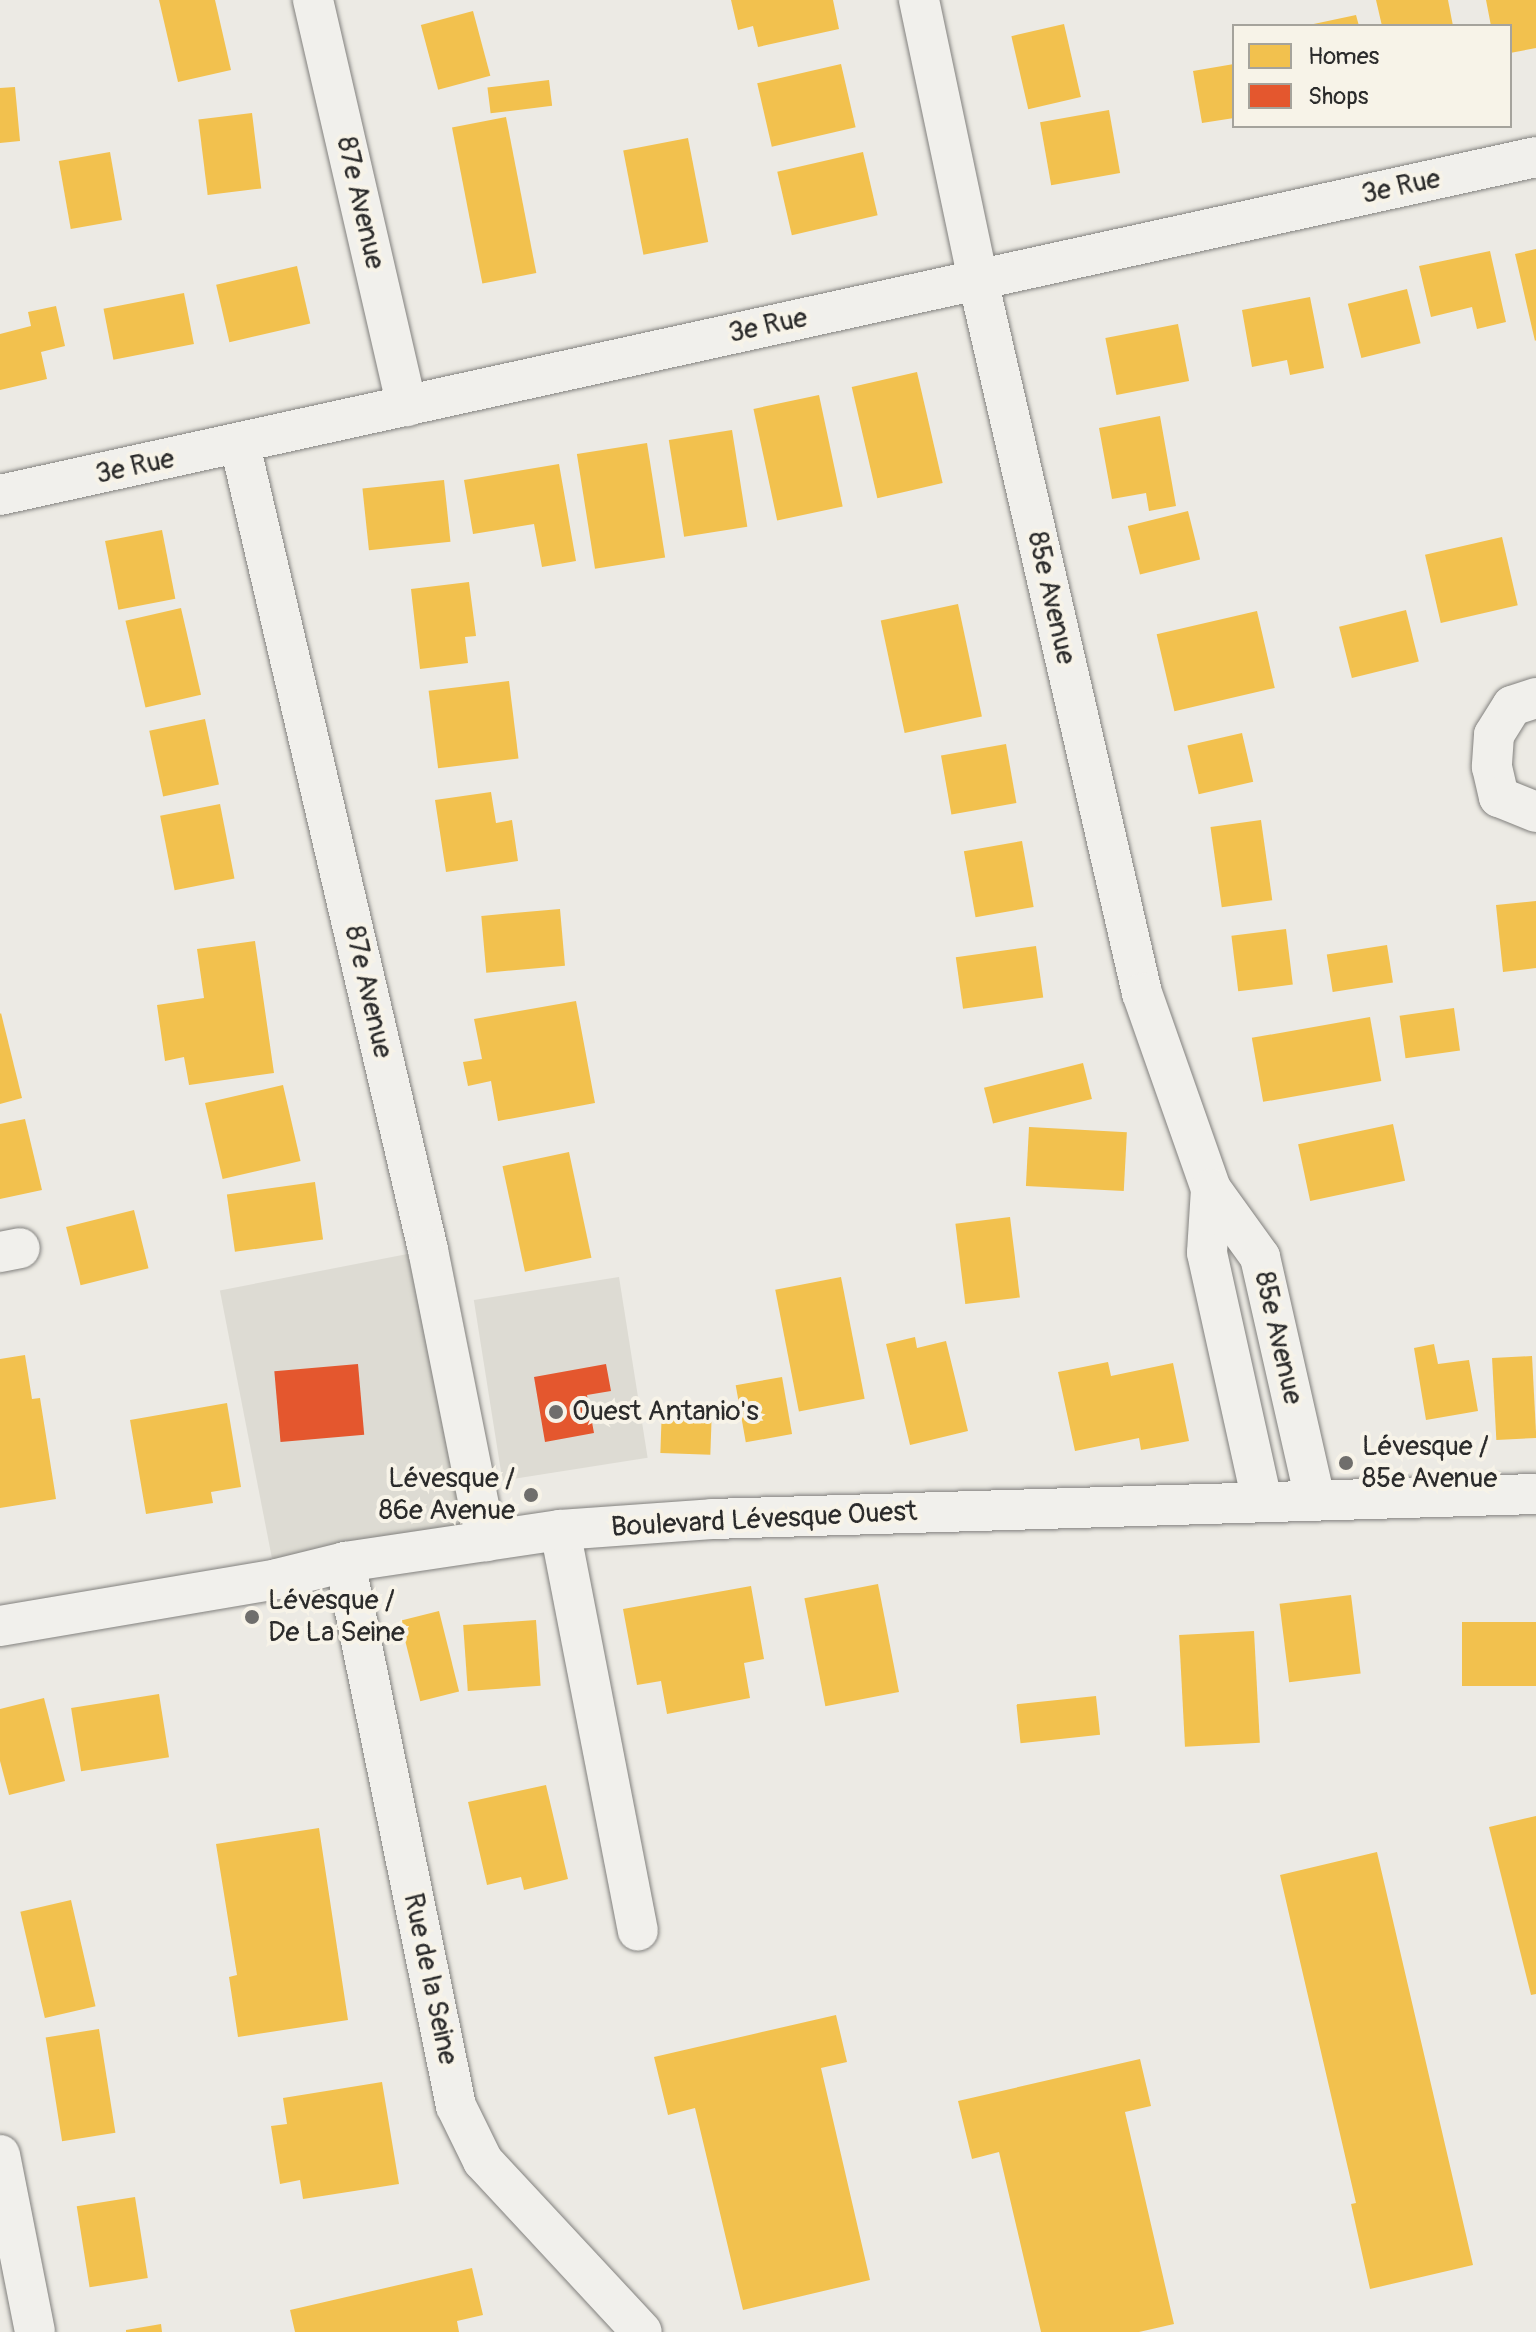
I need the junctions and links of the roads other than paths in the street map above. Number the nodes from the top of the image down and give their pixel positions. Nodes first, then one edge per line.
1 (313, 0) edge
2 (919, 0) edge
3 (1536, 157) edge
4 (978, 280) junction
5 (407, 406) junction
6 (240, 445) junction
7 (0, 495) edge
8 (1536, 698) edge
9 (1536, 812) edge
10 (1211, 1189) junction
11 (1536, 1494) edge
12 (1315, 1499) junction
13 (1262, 1501) junction
14 (560, 1530) junction
15 (486, 1541) junction
16 (345, 1562) junction
17 (0, 1626) edge
18 (638, 1930) dead end
19 (0, 2155) edge
20 (35, 2332) edge
21 (642, 2332) edge

1 - 5 street, 87e Avenue
2 - 4 street, 85e Avenue
3 - 4 street, 3e Rue
4 - 5 street, 3e Rue
4 - 10 street, 85e Avenue
5 - 6 street, 3e Rue
6 - 7 street, 3e Rue
6 - 15 street, 87e Avenue
8 - 9 street
10 - 12 street, 85e Avenue
10 - 13 street, 85e Avenue
11 - 12 street, Boulevard Lévesque Ouest
12 - 13 street, Boulevard Lévesque Ouest
13 - 14 street, Boulevard Lévesque Ouest
14 - 15 street, Boulevard Lévesque Ouest
14 - 18 street
15 - 16 street, Boulevard Lévesque Ouest
16 - 17 street, Boulevard Lévesque Ouest
16 - 21 street, Rue de la Seine
19 - 20 street

